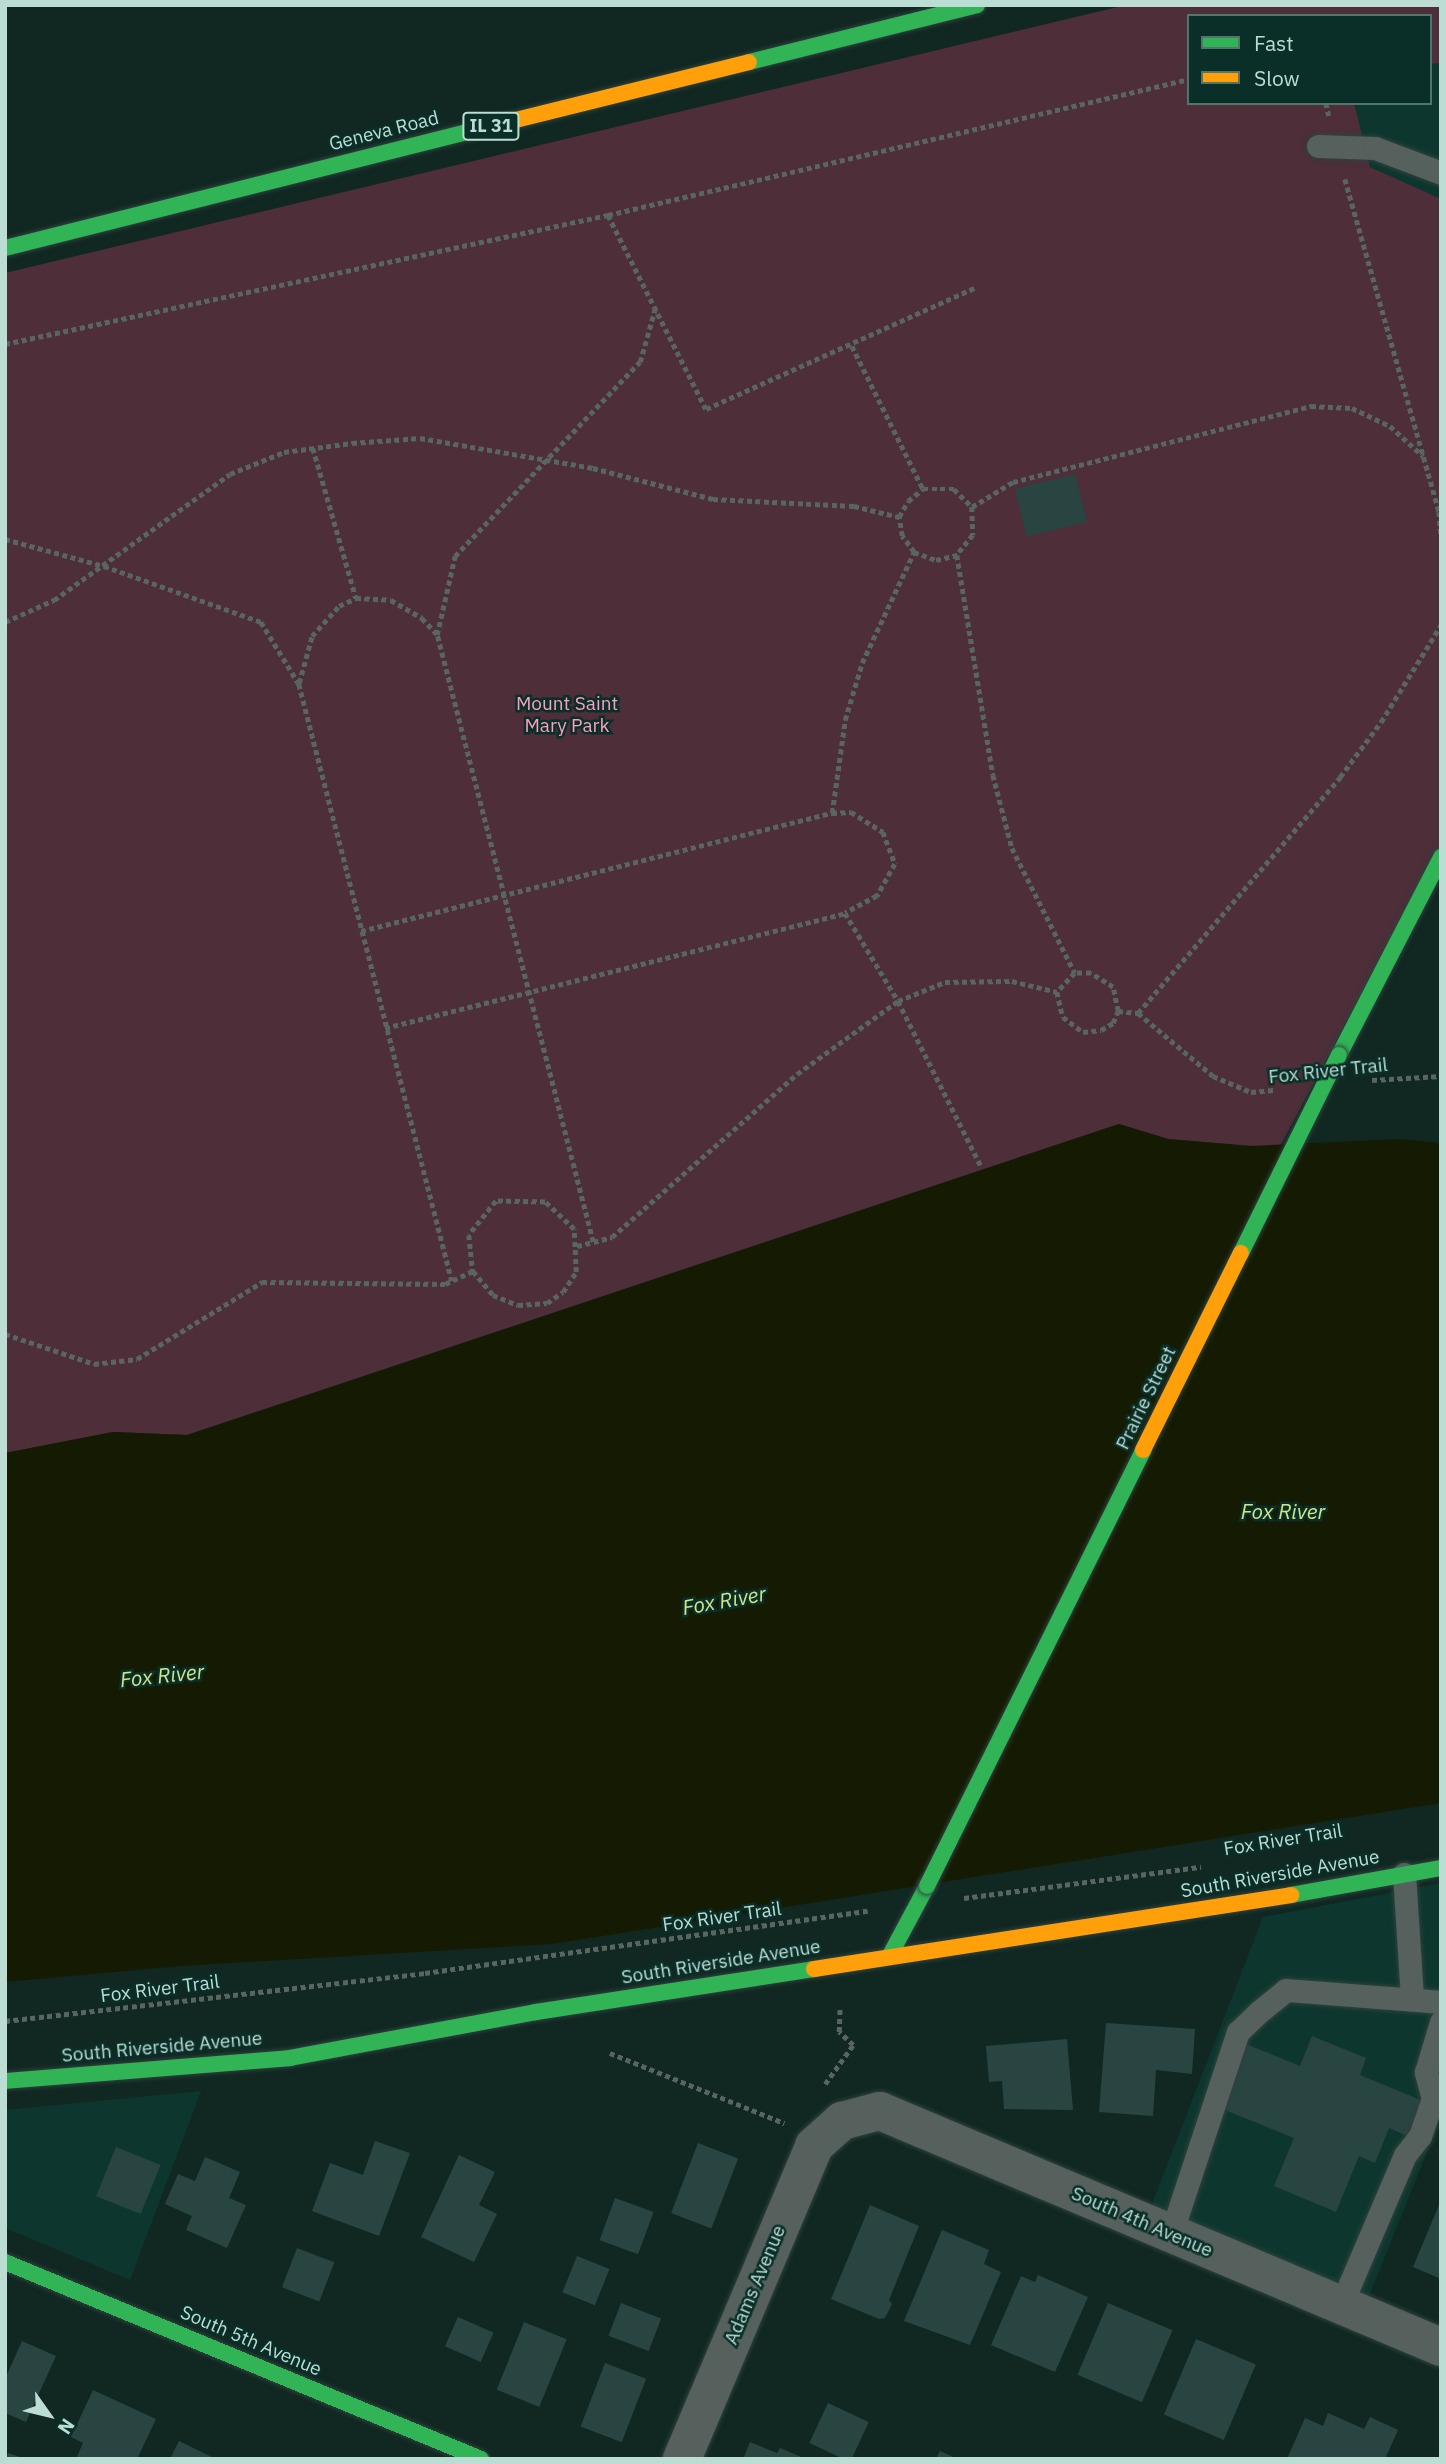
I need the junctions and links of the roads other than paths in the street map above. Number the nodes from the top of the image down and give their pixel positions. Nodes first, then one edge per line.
1 (977, 5) edge
2 (1327, 145) road end
3 (1441, 173) edge
4 (5, 248) edge
5 (1441, 857) edge
6 (1441, 1868) edge
7 (1404, 1874) junction
8 (889, 1957) junction
9 (1412, 1998) junction
10 (1441, 2002) edge
11 (1441, 2022) edge
12 (5, 2081) edge
13 (842, 2121) joint
14 (1171, 2234) junction
15 (5, 2262) edge
16 (1341, 2305) junction
17 (1441, 2347) edge
18 (481, 2459) edge
19 (682, 2459) edge

1 - 4 street, Geneva Road / IL 31
2 - 3 lane
5 - 8 street, Prairie Street, bridge
6 - 7 street, South Riverside Avenue
7 - 8 street, South Riverside Avenue
7 - 9 lane
8 - 12 street, South Riverside Avenue
9 - 10 lane
9 - 14 lane
11 - 16 lane
13 - 14 street, South 4th Avenue
13 - 19 street, Adams Avenue
14 - 16 street, South 4th Avenue
15 - 18 street, South 5th Avenue
16 - 17 street, South 4th Avenue

